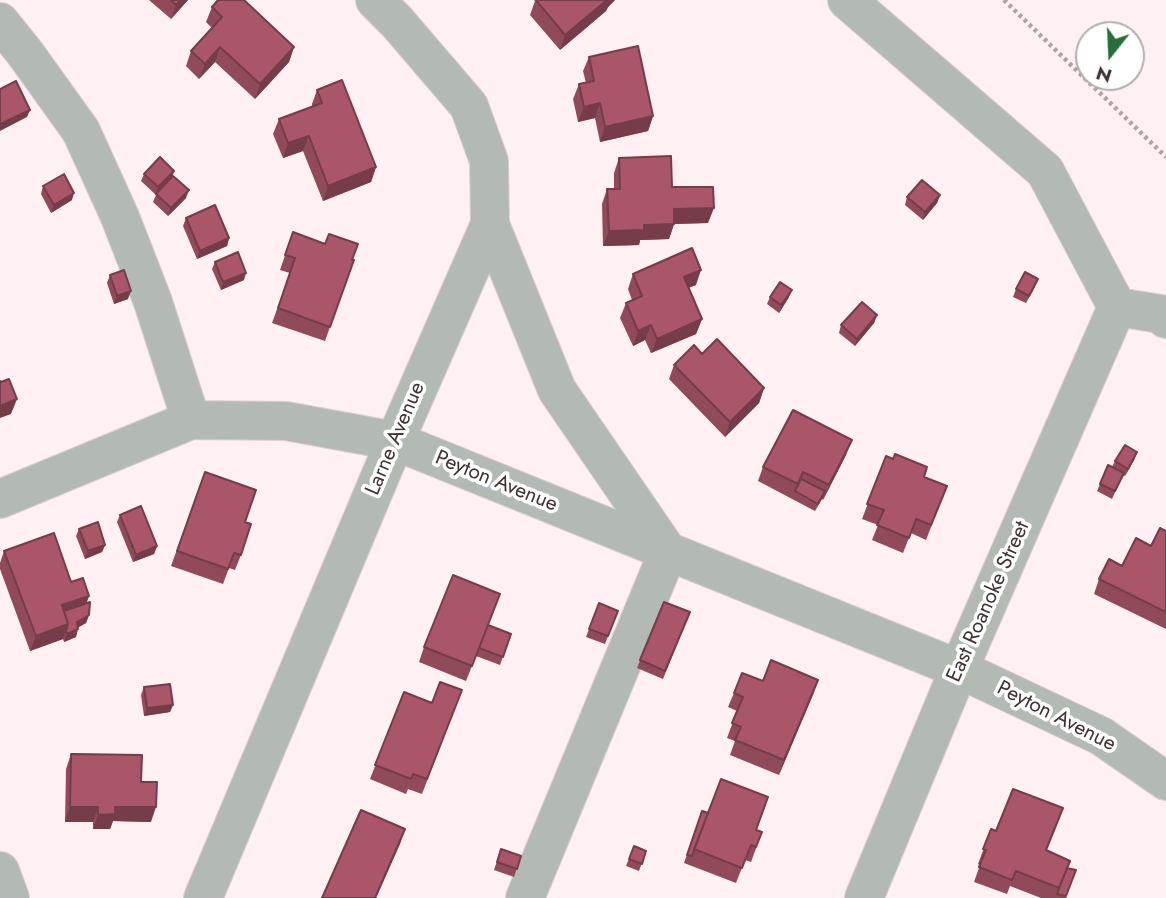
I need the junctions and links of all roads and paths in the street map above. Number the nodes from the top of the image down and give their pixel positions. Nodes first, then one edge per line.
1 (375, 0) edge
2 (847, 0) edge
3 (1004, 0) edge
4 (0, 22) edge
5 (1166, 157) edge
6 (490, 224) junction
7 (1117, 307) junction
8 (1166, 318) edge
9 (191, 420) junction
10 (395, 441) junction
11 (0, 499) edge
12 (668, 552) junction
13 (959, 670) junction
14 (1166, 781) edge
15 (0, 871) edge
16 (10, 898) edge
17 (204, 898) edge
18 (525, 898) edge
19 (864, 898) edge

1 - 6 street, Larne Avenue
2 - 7 street
3 - 5 path
4 - 9 street
6 - 10 street, Larne Avenue
6 - 12 street
7 - 8 street
7 - 13 street, East Roanoke Street
9 - 10 street, Peyton Avenue
9 - 11 street, Peyton Avenue
10 - 12 street, Peyton Avenue
10 - 17 street, Larne Avenue
12 - 13 street, Peyton Avenue
12 - 18 street
13 - 14 street, Peyton Avenue
13 - 19 street, East Roanoke Street
15 - 16 street

